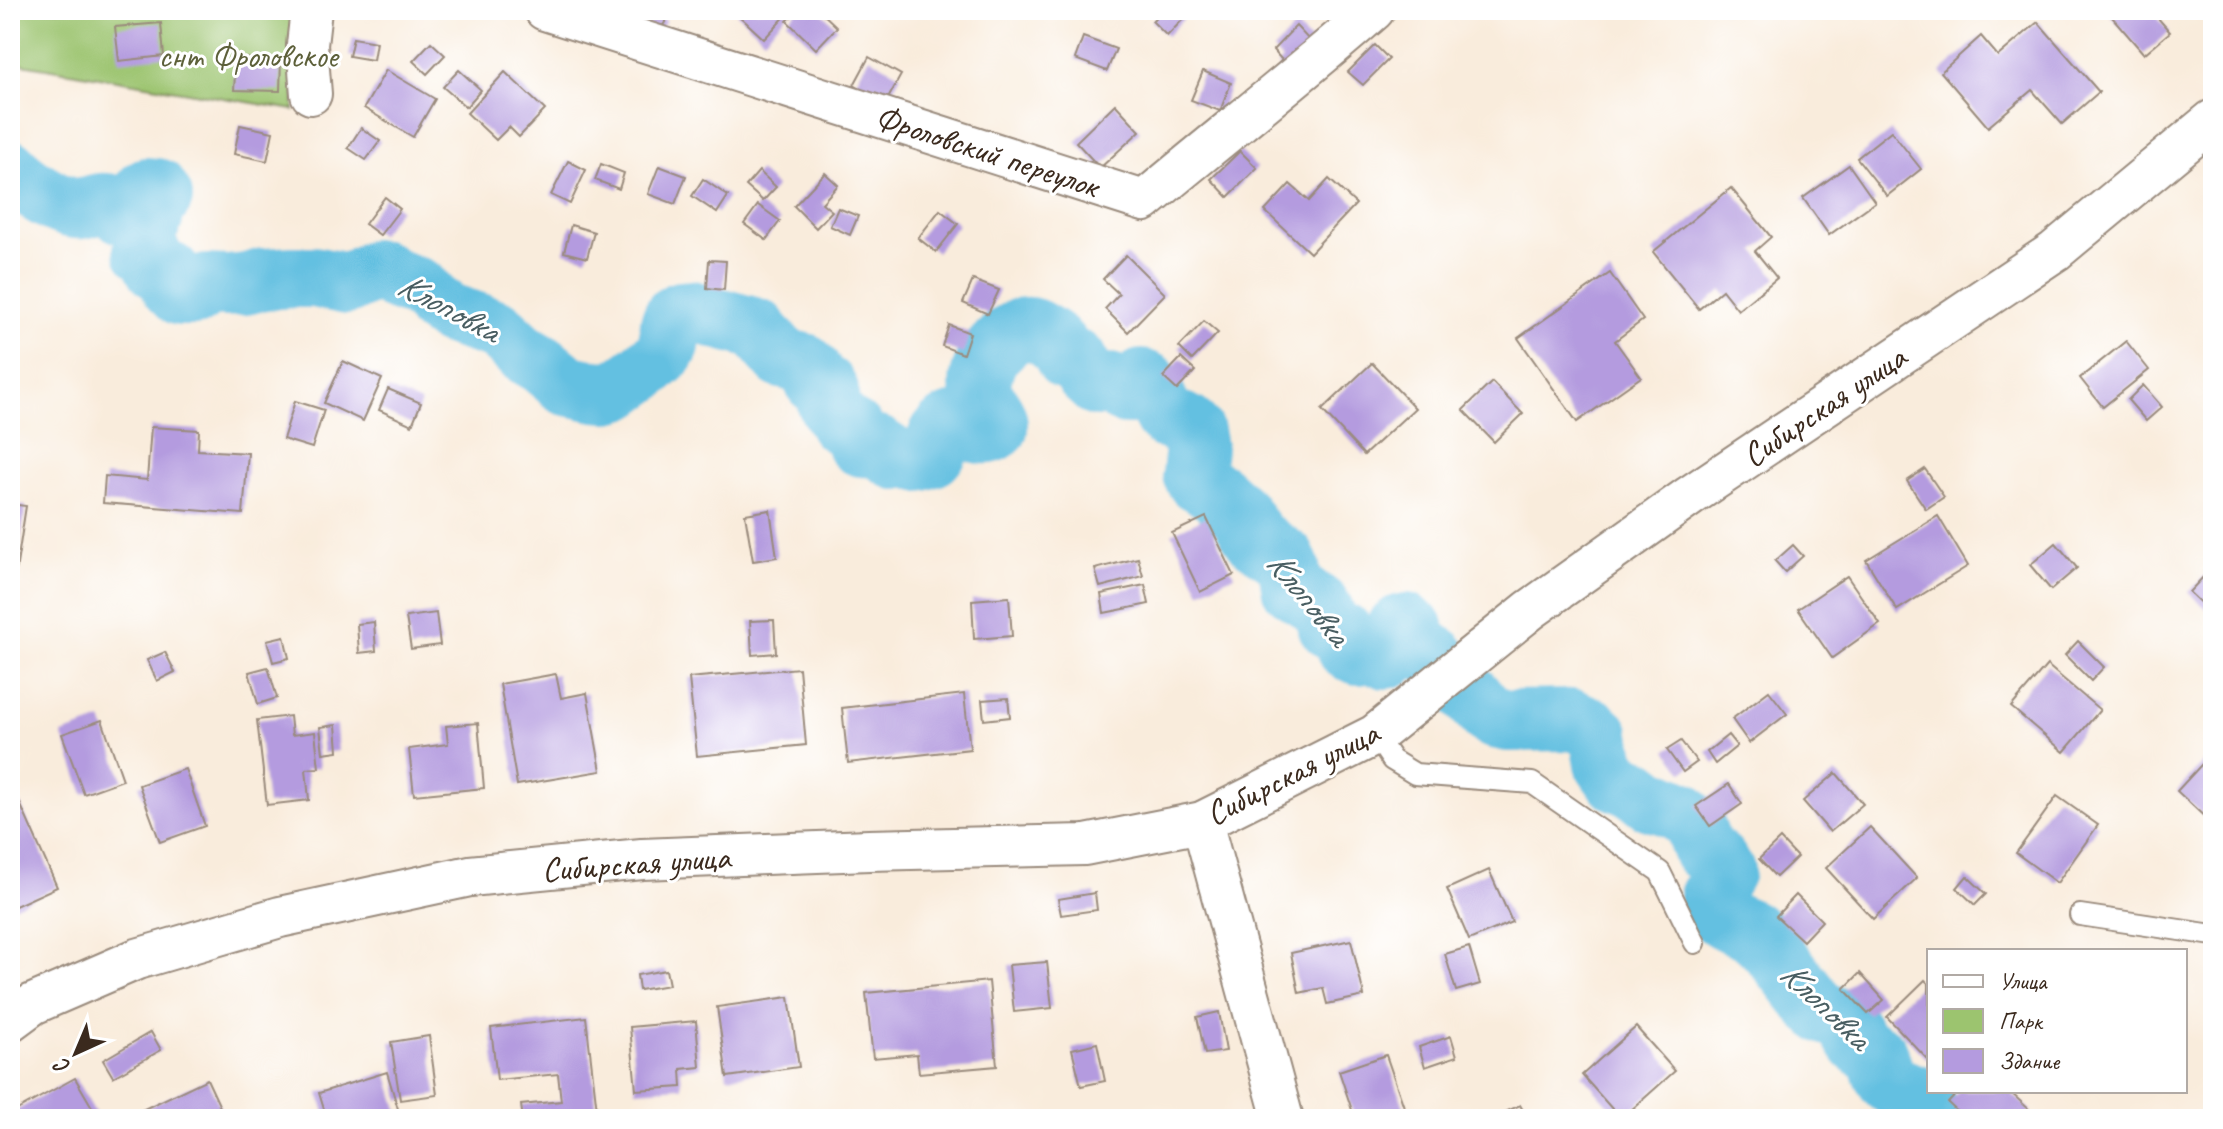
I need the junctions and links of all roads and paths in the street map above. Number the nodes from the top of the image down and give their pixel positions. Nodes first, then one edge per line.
1 (311, 10) edge
2 (545, 10) edge
3 (1374, 10) edge
4 (311, 94) dead end
5 (2213, 120) edge
6 (1375, 735) junction
7 (1202, 822) junction
8 (2080, 915) dead end
9 (2213, 935) edge
10 (1695, 943) dead end
11 (10, 1021) edge
12 (1283, 1119) edge

1 - 4 street
2 - 3 street, Фроловский переулок
5 - 6 street, Сибирская улица
6 - 7 street, Сибирская улица
6 - 10 lane
7 - 11 street, Сибирская улица
7 - 12 street
8 - 9 lane

